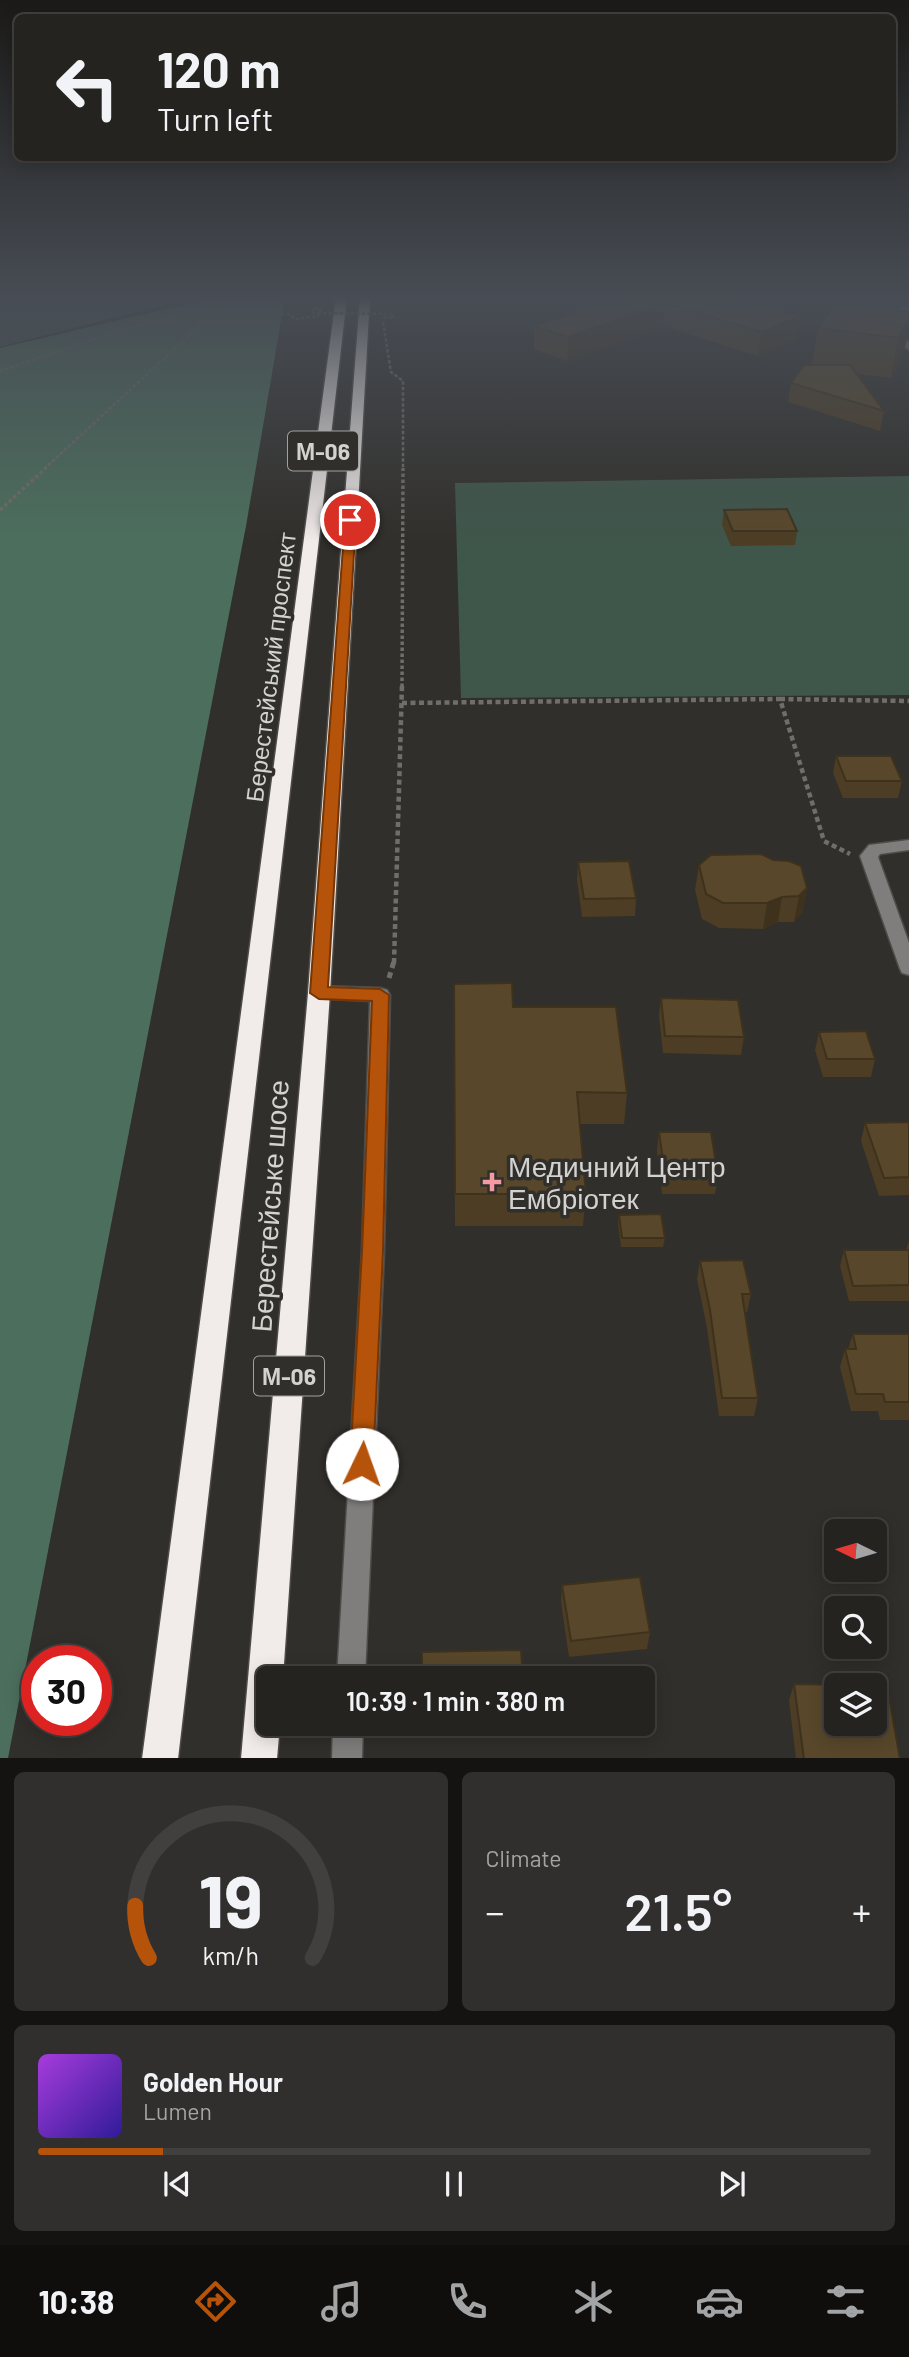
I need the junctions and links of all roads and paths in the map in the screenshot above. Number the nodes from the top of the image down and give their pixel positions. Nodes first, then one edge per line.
1 (142, 379) edge
2 (332, 379) edge
3 (360, 379) edge
4 (400, 379) edge
5 (0, 510) edge
6 (780, 699) junction
7 (909, 701) edge
8 (402, 703) junction
9 (909, 845) edge
10 (869, 863) junction
11 (909, 969) edge
12 (319, 993) junction
13 (380, 995) junction
14 (249, 1042) joint
15 (352, 1666) edge
16 (347, 1736) edge
17 (160, 1758) edge
18 (259, 1758) edge
19 (346, 1758) edge

1 - 5 path
2 - 14 highway, Берестейський проспект / М-06
3 - 12 highway, М-06
4 - 8 path, bridge
6 - 7 path
6 - 8 path
6 - 10 path
8 - 13 path
9 - 10 street
10 - 11 street
12 - 13 street
12 - 18 highway, Берестейське шосе / М-06
13 - 15 street
14 - 17 highway, Берестейське шосе / М-06
16 - 19 street

